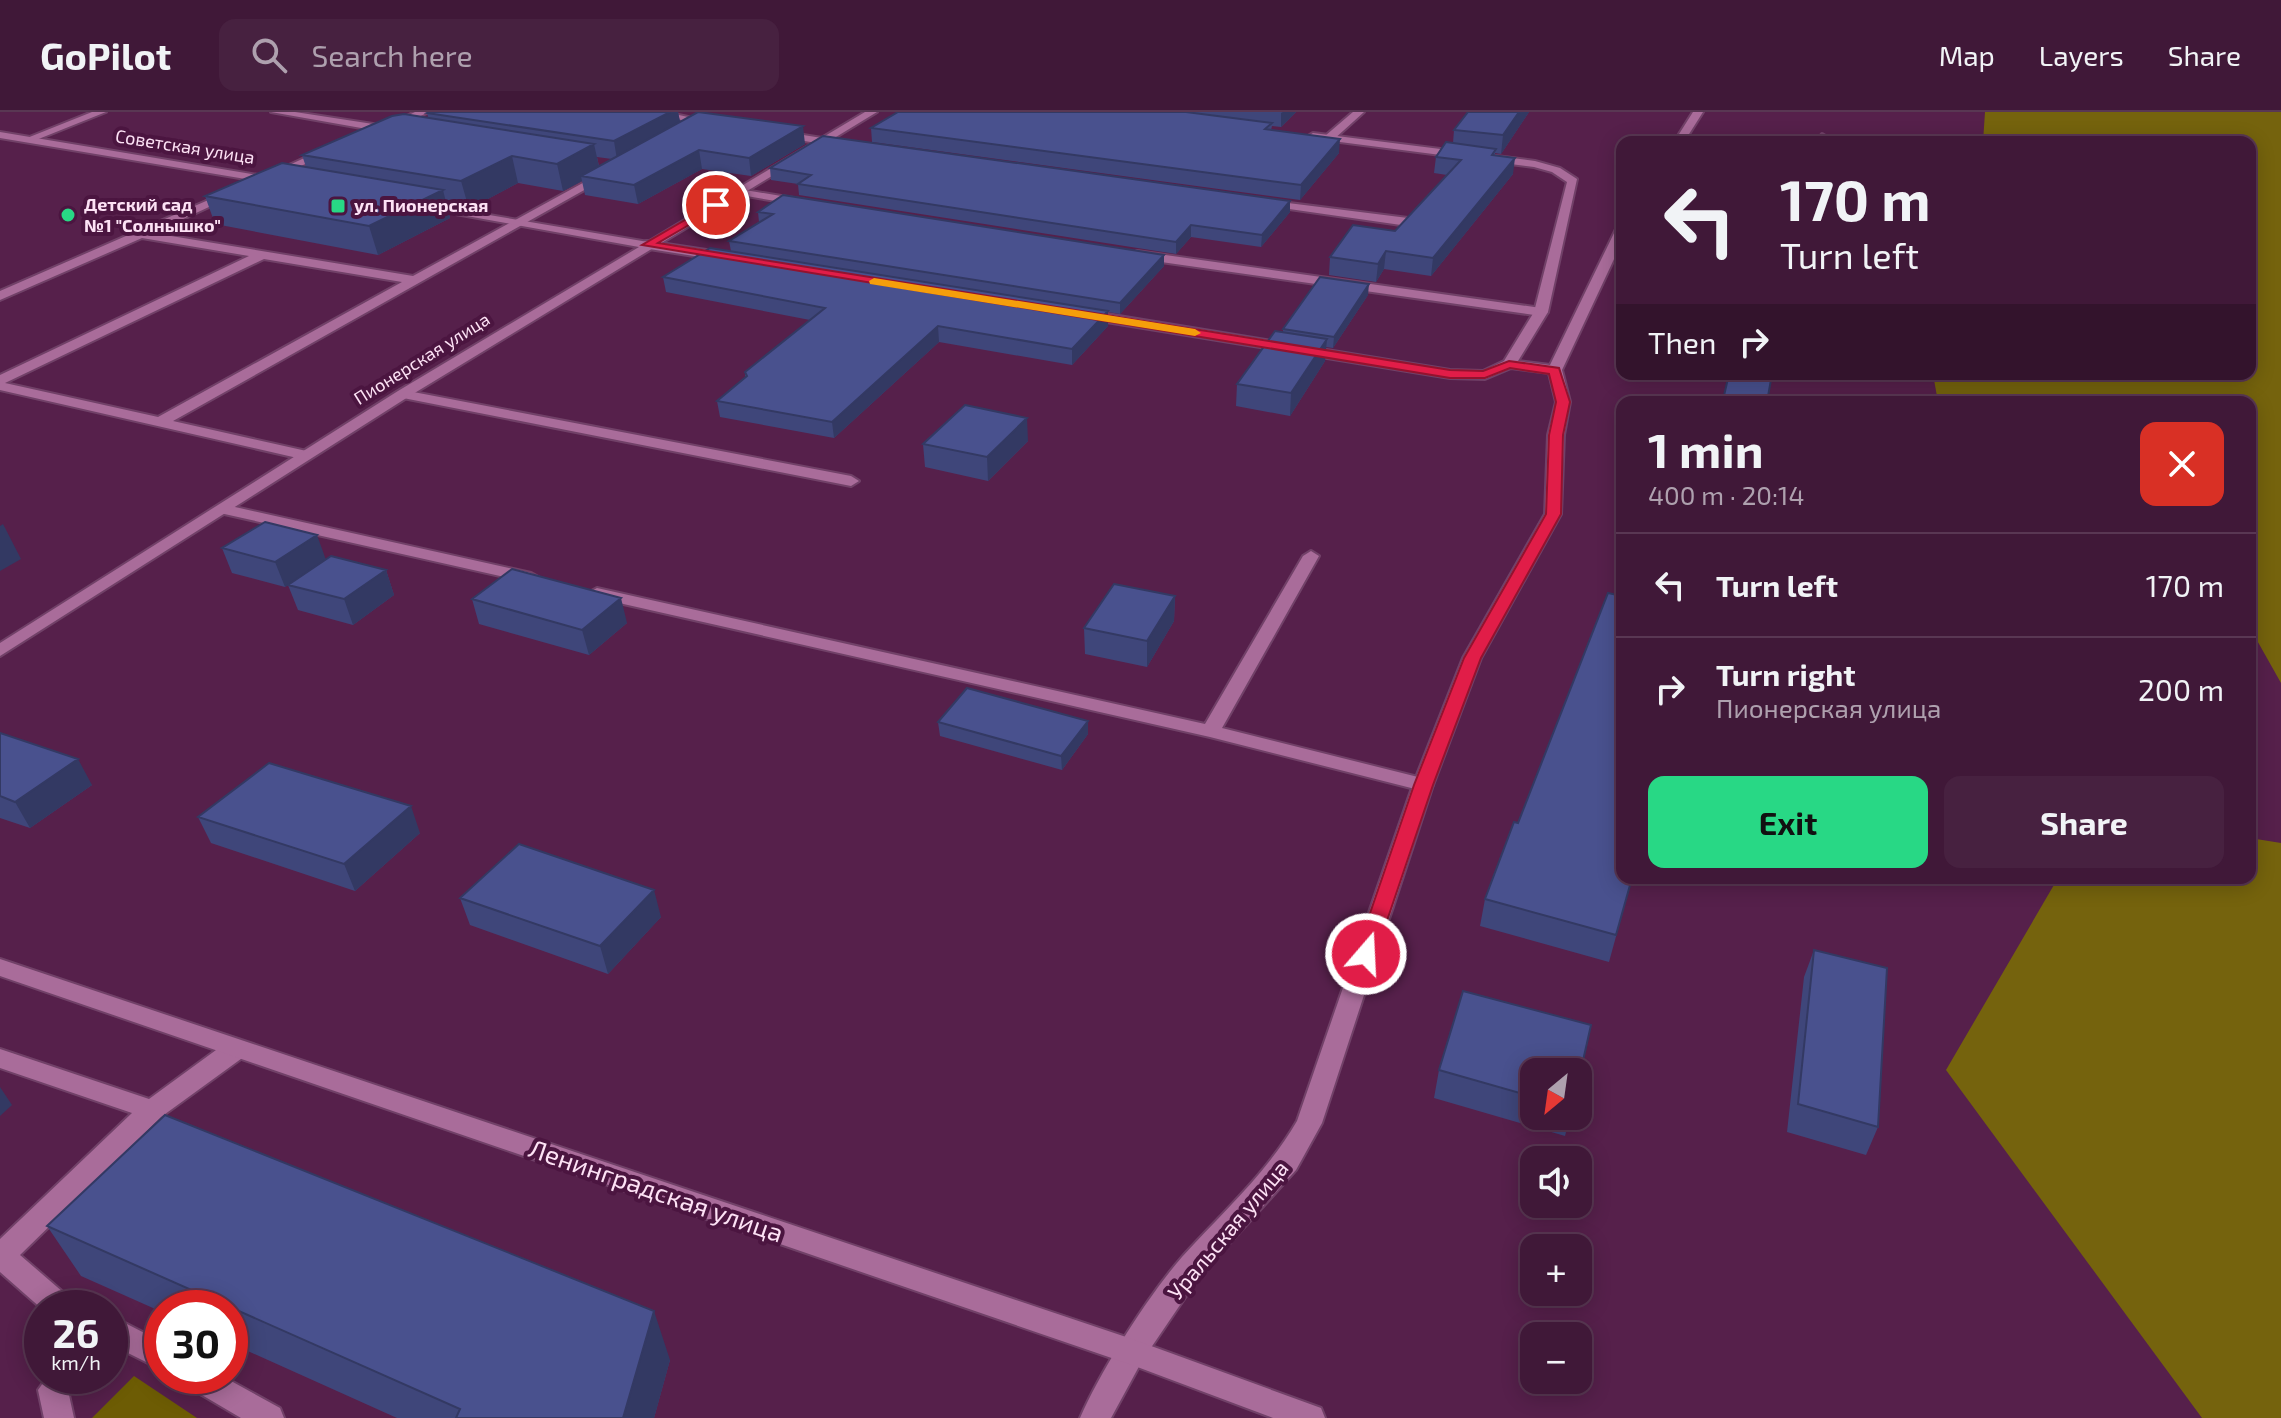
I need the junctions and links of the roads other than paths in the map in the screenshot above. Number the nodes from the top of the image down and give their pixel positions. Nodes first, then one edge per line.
1 (101, 112) edge
2 (276, 112) edge
3 (424, 112) edge
4 (647, 112) edge
5 (872, 112) edge
6 (1359, 112) edge
7 (1698, 112) edge
8 (703, 121) junction
9 (718, 124) edge
10 (384, 129) junction
11 (689, 129) edge
12 (764, 132) edge
13 (415, 134) edge
14 (0, 135) edge
15 (1299, 135) edge
16 (1683, 136) edge
17 (1329, 138) junction
18 (357, 139) edge
19 (27, 140) junction
20 (823, 141) junction
21 (344, 145) edge
22 (854, 146) edge
23 (605, 164) edge
24 (265, 179) junction
25 (295, 184) edge
26 (739, 192) junction
27 (1250, 200) edge
28 (415, 204) edge
29 (815, 204) edge
30 (521, 222) junction
31 (1408, 222) edge
32 (141, 234) junction
33 (1616, 242) edge
34 (647, 245) junction
35 (1123, 252) edge
36 (262, 255) junction
37 (742, 260) edge
38 (417, 281) junction
39 (0, 296) edge
40 (1541, 312) junction
41 (1072, 313) edge
42 (1509, 364) junction
43 (1555, 370) junction
44 (0, 380) edge
45 (0, 386) edge
46 (403, 394) junction
47 (160, 422) junction
48 (306, 455) junction
49 (851, 481) dead end
50 (226, 510) junction
51 (1311, 556) dead end
52 (549, 583) edge
53 (580, 589) edge
54 (0, 651) edge
55 (1211, 731) junction
56 (1423, 785) junction
57 (0, 967) edge
58 (236, 1049) junction
59 (0, 1058) edge
60 (152, 1110) junction
61 (0, 1256) edge
62 (40, 1290) edge
63 (1132, 1352) junction
64 (54, 1394) edge
65 (227, 1394) edge
66 (59, 1418) edge
67 (269, 1418) edge
68 (1095, 1418) edge
69 (1310, 1418) edge

1 - 19 street
2 - 10 street
3 - 10 street
4 - 8 street
5 - 20 street, Пионерская улица
6 - 17 street
7 - 16 street
8 - 9 street
8 - 11 street
10 - 13 street
10 - 18 street
12 - 20 street
14 - 19 street, Советская улица
15 - 17 street
17 - 40 street
19 - 24 street, Советская улица
20 - 22 street
20 - 26 street, Пионерская улица
21 - 24 street
23 - 30 street
24 - 25 street, Советская улица
24 - 32 street
26 - 29 street
26 - 34 street, Пионерская улица
27 - 31 street
28 - 30 street
30 - 34 street
30 - 38 street
32 - 36 street
32 - 39 street
33 - 43 street
34 - 37 street
34 - 46 street, Пионерская улица
35 - 40 street
36 - 38 street
36 - 44 street
38 - 47 street
40 - 42 street
41 - 42 street
42 - 43 street
43 - 56 street, Уральская улица
45 - 47 street
46 - 48 street, Пионерская улица
46 - 49 street
47 - 48 street
48 - 50 street, Пионерская улица
50 - 52 street
50 - 54 street, Пионерская улица
51 - 55 street
53 - 55 street
55 - 56 street
56 - 63 street, Уральская улица
57 - 58 street, Ленинградская улица
58 - 60 street
58 - 63 street, Ленинградская улица
59 - 60 street
60 - 61 street
61 - 62 street
63 - 68 street, Уральская улица
63 - 69 street, Ленинградская улица
64 - 66 street
65 - 67 street

